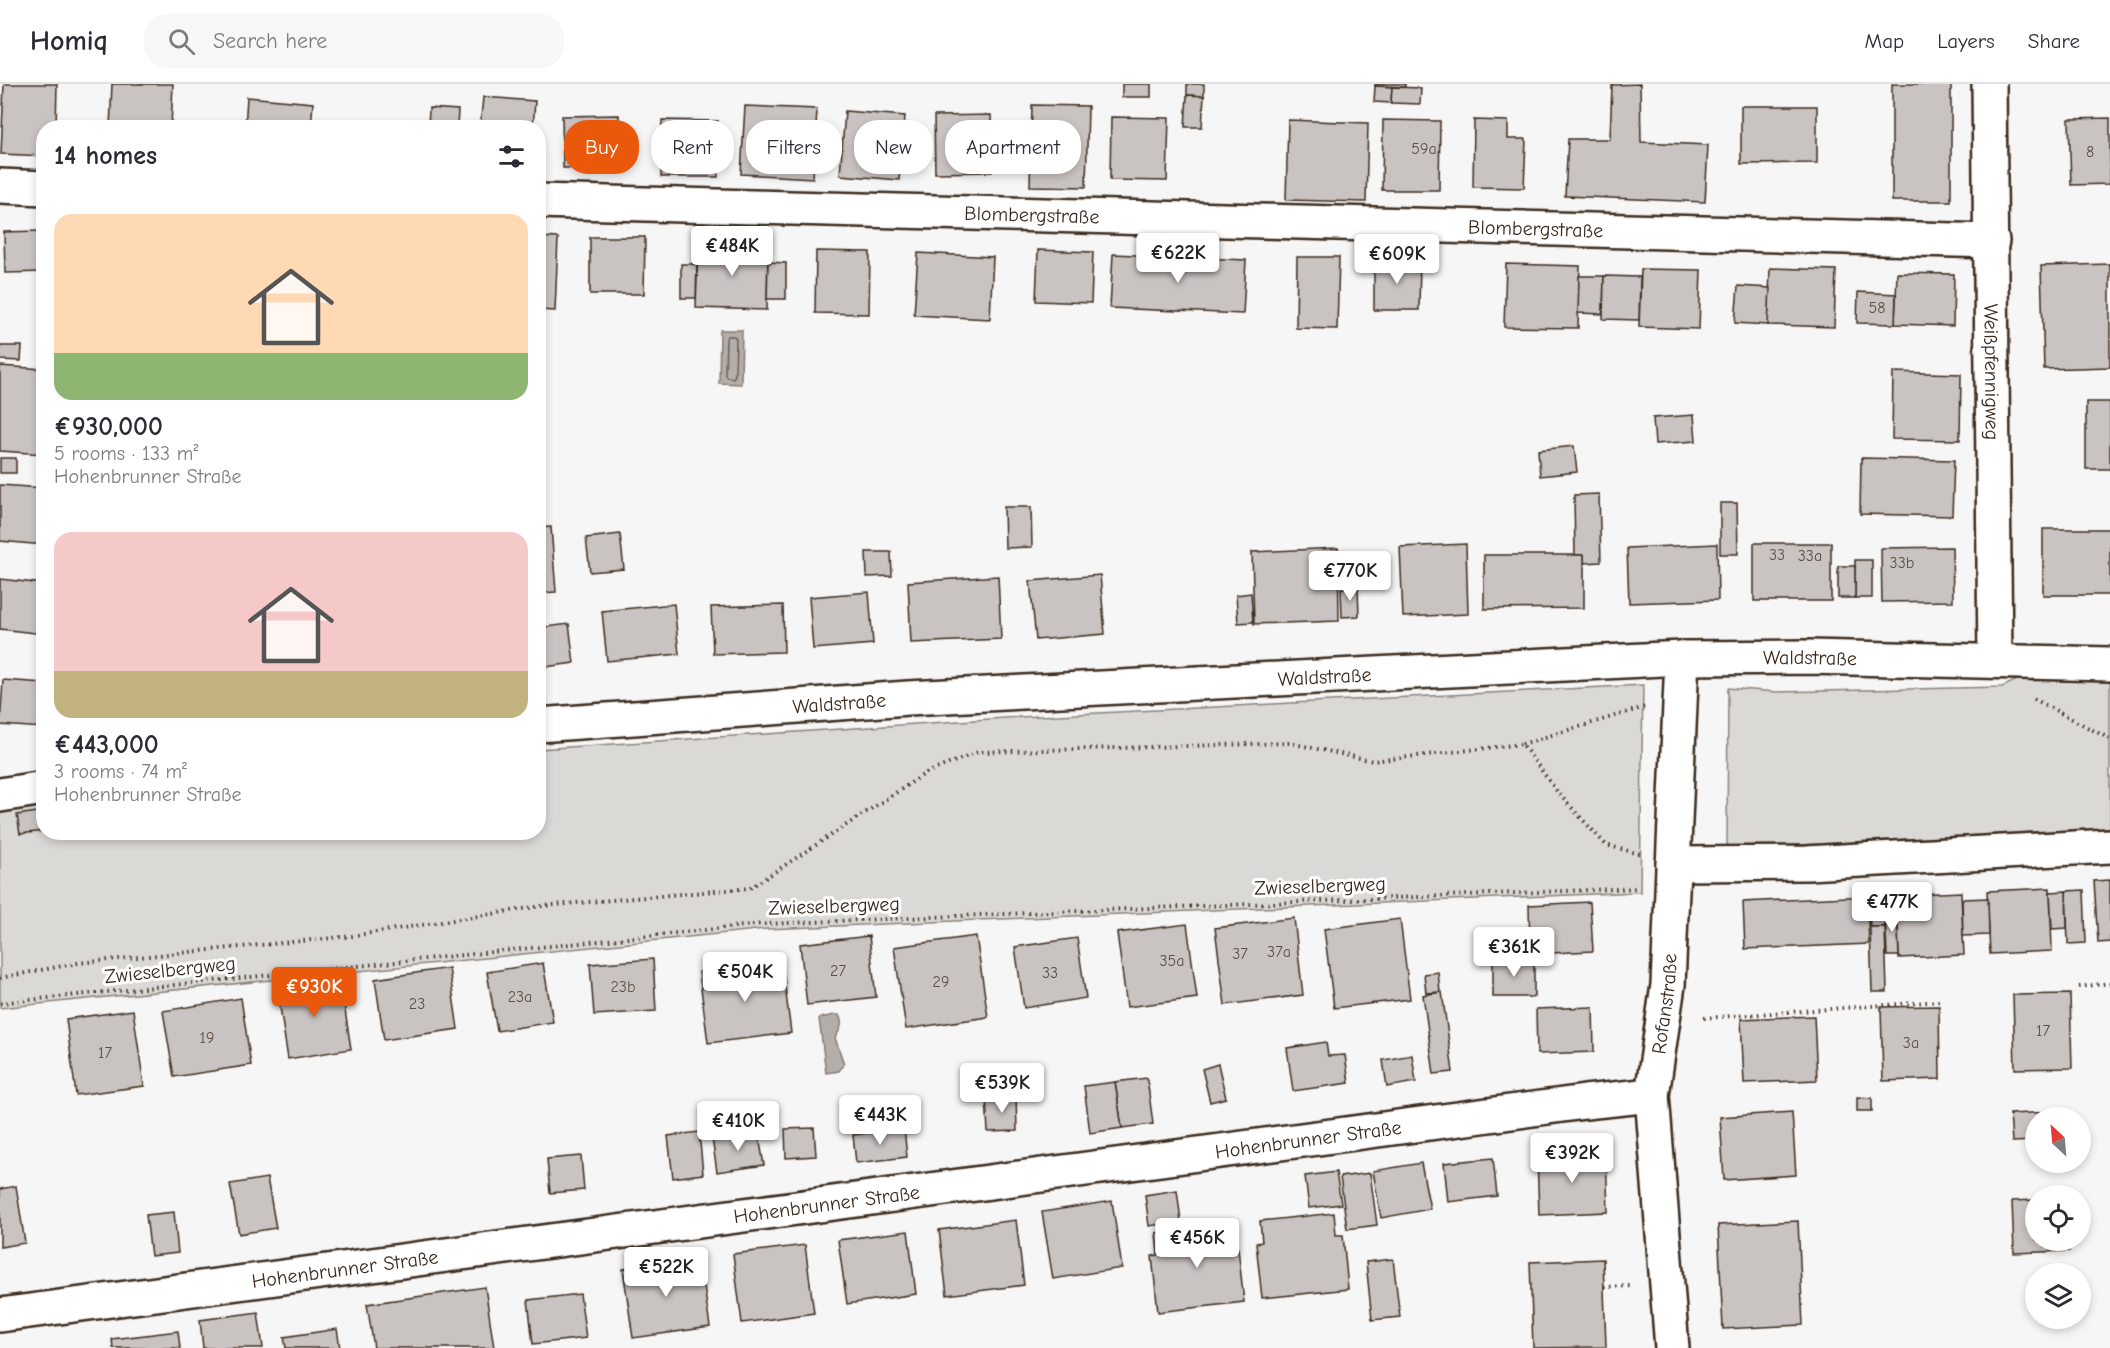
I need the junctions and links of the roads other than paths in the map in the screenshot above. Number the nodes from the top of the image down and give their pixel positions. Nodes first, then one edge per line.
1 (1989, 84) edge
2 (0, 186) edge
3 (36, 188) edge
4 (546, 201) edge
5 (1992, 241) junction
6 (1682, 658) junction
7 (1995, 660) junction
8 (2110, 664) edge
9 (546, 724) edge
10 (36, 789) edge
11 (0, 795) edge
12 (2110, 846) edge
13 (1673, 875) junction
14 (1652, 1095) junction
15 (0, 1314) edge
16 (1672, 1348) edge

1 - 5 street, Weißpfennigweg
2 - 3 street
4 - 5 street, Blombergstraße
5 - 7 street, Weißpfennigweg
6 - 7 street, Waldstraße
6 - 9 street, Waldstraße
6 - 13 street, Rofanstraße
7 - 8 street, Waldstraße
10 - 11 street
12 - 13 street
13 - 14 street, Rofanstraße
14 - 15 street, Hohenbrunner Straße
14 - 16 street, Rofanstraße

